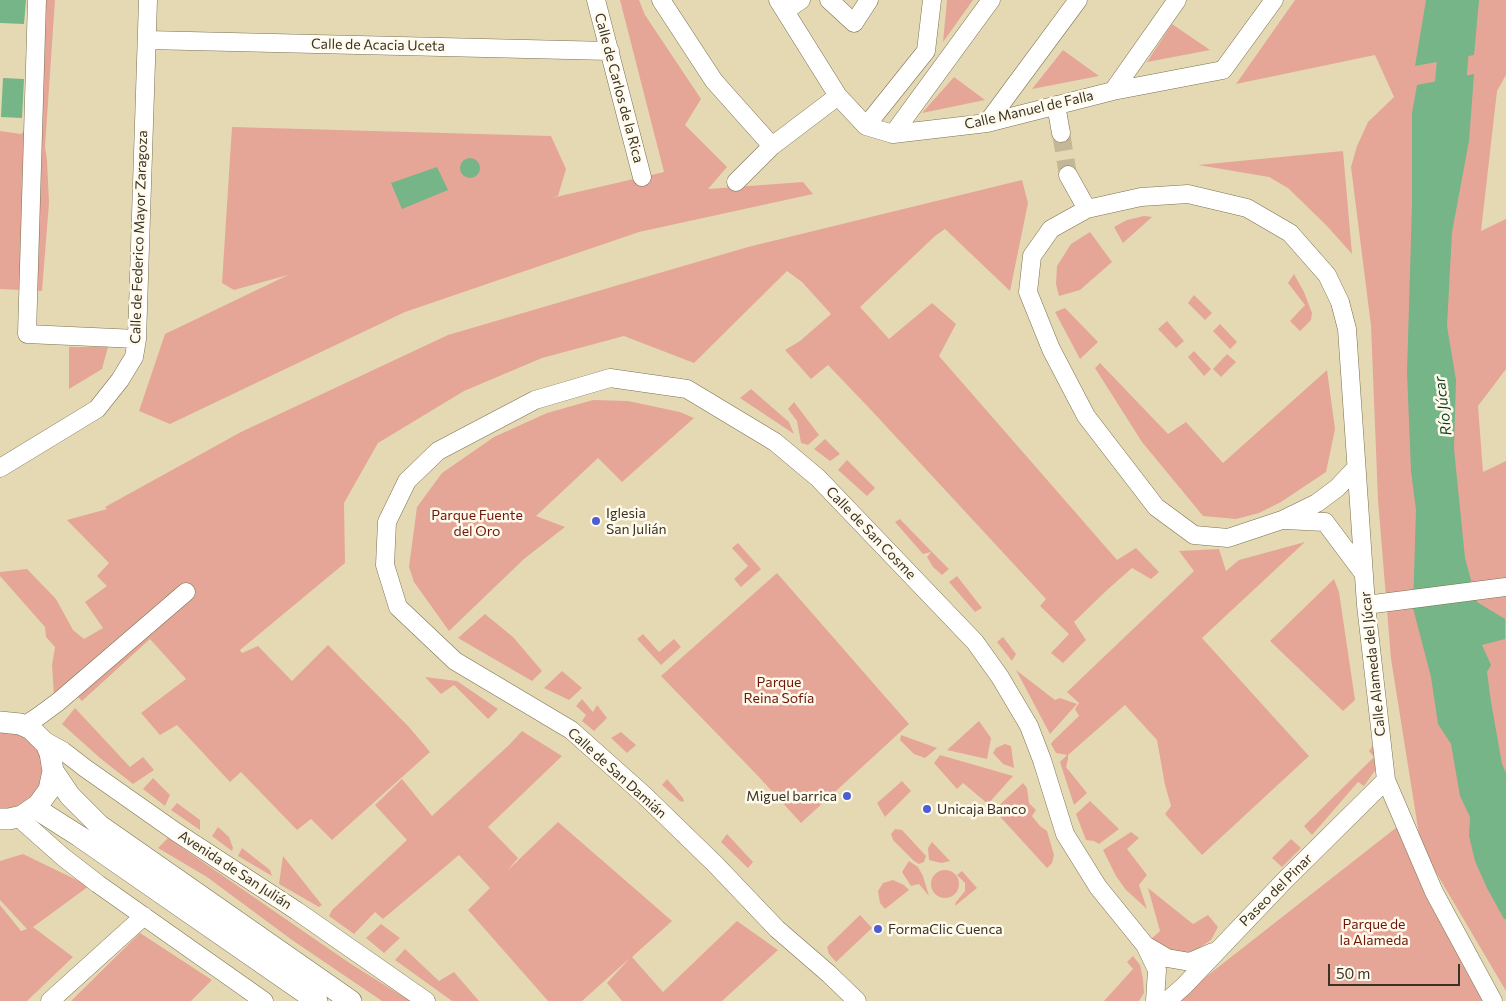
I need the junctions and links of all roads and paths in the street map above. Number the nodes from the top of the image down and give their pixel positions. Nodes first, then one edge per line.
1 (37, 0) edge
2 (148, 0) edge
3 (596, 0) edge
4 (661, 0) edge
5 (801, 0) edge
6 (829, 0) edge
7 (869, 0) edge
8 (932, 0) edge
9 (991, 0) edge
10 (1078, 0) edge
11 (1177, 0) edge
12 (1274, 0) edge
13 (781, 6) edge
14 (146, 40) junction
15 (610, 51) junction
16 (1113, 91) junction
17 (838, 96) junction
18 (1056, 105) junction
19 (987, 122) junction
20 (866, 126) junction
21 (1061, 133) tunnel mouth
22 (892, 134) junction
23 (772, 146) junction
24 (1068, 175) tunnel mouth
25 (642, 177) dead end
26 (736, 182) dead end
27 (1087, 209) junction
28 (137, 339) junction
29 (438, 451) joint
30 (0, 468) edge
31 (1356, 468) junction
32 (1282, 520) junction
33 (1364, 574) junction
34 (1499, 588) edge
35 (186, 592) dead end
36 (1366, 605) junction
37 (8, 721) edge
38 (43, 740) junction
39 (53, 771) junction
40 (1386, 780) junction
41 (13, 817) edge
42 (144, 916) junction
43 (1145, 945) junction
44 (1218, 950) junction
45 (50, 1001) edge
46 (264, 1001) edge
47 (317, 1001) edge
48 (351, 1001) edge
49 (426, 1001) edge
50 (857, 1001) edge
51 (1155, 1001) edge
52 (1167, 1001) edge
53 (1493, 1001) edge

1 - 28 street
2 - 14 street, Calle de Federico Mayor Zaragoza
3 - 15 street, Calle de Carlos de la Rica
4 - 23 street
5 - 13 street
6 - 7 street
8 - 20 street
9 - 22 street
10 - 19 street
11 - 16 street
12 - 16 street, Calle Manuel de Falla
13 - 17 street
14 - 15 street, Calle de Acacia Uceta
14 - 28 street, Calle de Federico Mayor Zaragoza
15 - 25 street, Calle de Carlos de la Rica
16 - 18 street, Calle Manuel de Falla
17 - 20 street
17 - 23 street
18 - 19 street, Calle Manuel de Falla
18 - 21 street
19 - 22 street, Calle Manuel de Falla
20 - 22 street, Calle Manuel de Falla
23 - 26 street
24 - 27 street
27 - 31 street, Calle Alameda del Júcar
27 - 32 street, Calle Alameda del Júcar
28 - 30 street, Calle de Federico Mayor Zaragoza
29 - 43 street, Calle de San Cosme
29 - 50 street, Calle de San Damián
31 - 32 street
31 - 33 street, Calle Alameda del Júcar
32 - 33 street
33 - 36 street, Calle Alameda del Júcar
34 - 36 street
35 - 37 street
36 - 40 street, Calle Alameda del Júcar
37 - 38 main road
38 - 39 main road
38 - 49 street, Avenida de San Julián
39 - 41 main road
39 - 48 main road
40 - 44 street, Paseo del Pinar
40 - 53 street, Calle Alameda del Júcar
41 - 42 street
41 - 47 main road
42 - 45 street
42 - 46 street
43 - 44 street, Calle de San Cosme
43 - 51 street, Calle de San Cosme
44 - 52 street, Paseo del Pinar

